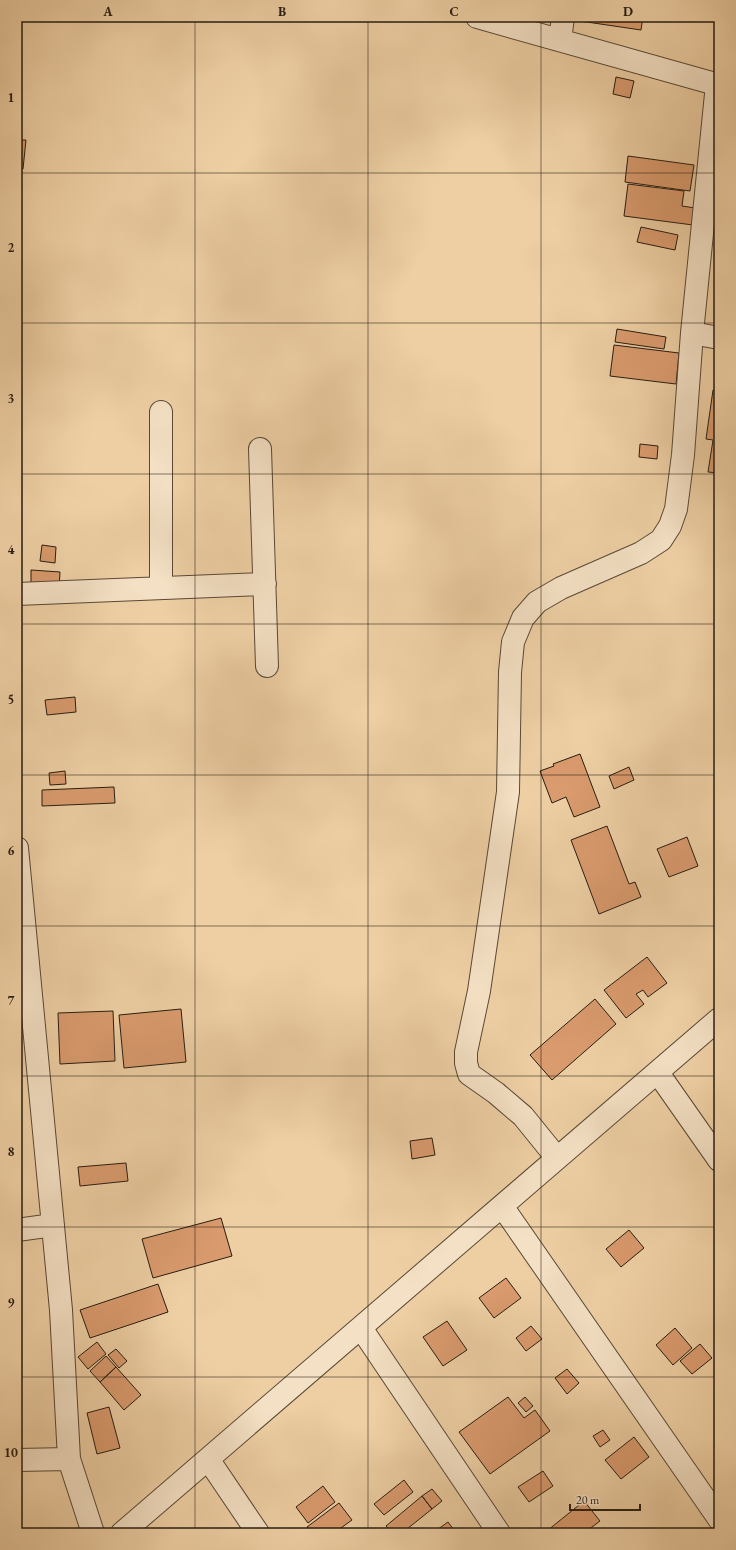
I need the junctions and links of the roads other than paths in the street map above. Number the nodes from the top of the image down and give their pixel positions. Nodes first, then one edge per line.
1 (477, 17) edge
2 (563, 17) edge
3 (560, 40) junction
4 (718, 84) edge
5 (692, 334) junction
6 (719, 338) edge
7 (161, 412) dead end
8 (260, 449) dead end
9 (265, 584) junction
10 (161, 588) junction
11 (17, 594) edge
12 (266, 666) dead end
13 (17, 848) edge
14 (719, 1019) edge
15 (658, 1073) junction
16 (557, 1158) junction
17 (719, 1160) edge
18 (502, 1206) junction
19 (53, 1225) junction
20 (17, 1230) edge
21 (361, 1328) junction
22 (69, 1459) junction
23 (208, 1459) junction
24 (17, 1460) edge
25 (719, 1519) edge
26 (93, 1533) edge
27 (122, 1533) edge
28 (258, 1533) edge
29 (499, 1533) edge

1 - 3 street
2 - 3 street
3 - 4 street
4 - 5 street
5 - 6 street
5 - 16 street
7 - 10 street
8 - 9 street
9 - 10 street
9 - 12 street
10 - 11 street
13 - 19 street
14 - 15 street
15 - 16 street
15 - 17 street
16 - 18 street
18 - 21 street
18 - 25 street
19 - 20 street
19 - 22 street
21 - 23 street
21 - 29 street
22 - 24 street
22 - 26 street
23 - 27 street
23 - 28 street

